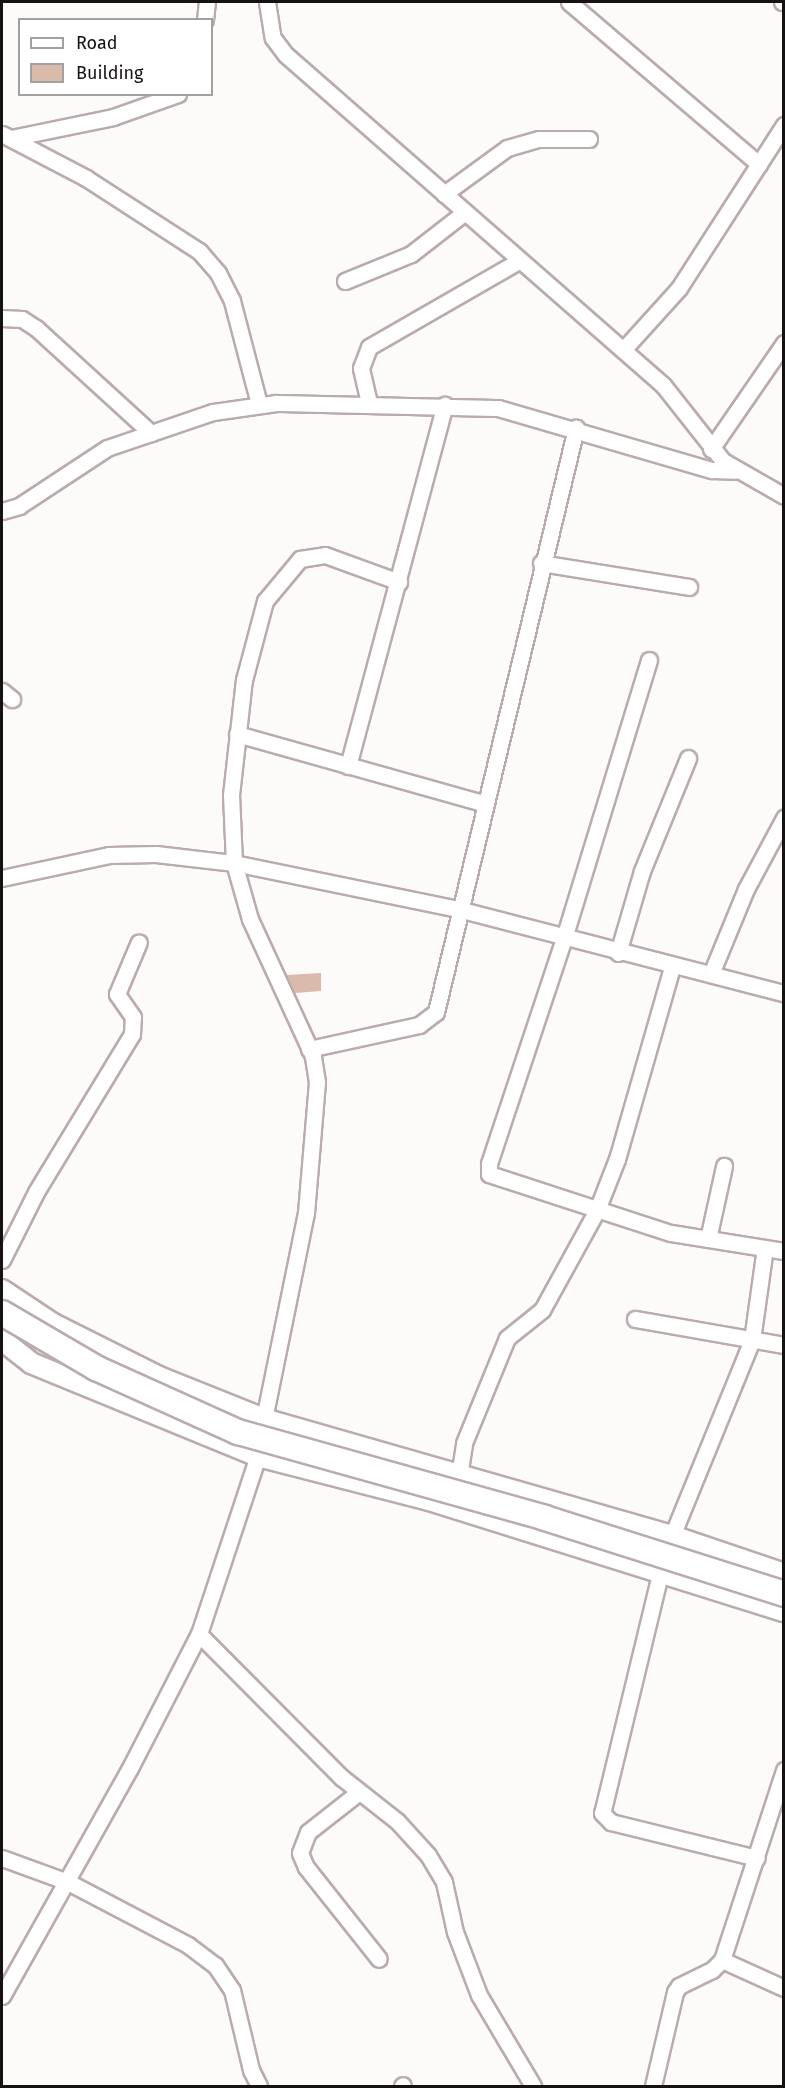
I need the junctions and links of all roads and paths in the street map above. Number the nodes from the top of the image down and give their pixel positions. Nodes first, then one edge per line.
1 (207, 2) edge
2 (267, 2) edge
3 (569, 2) edge
4 (205, 18) edge
5 (172, 96) edge
6 (783, 125) edge
7 (6, 136) edge
8 (589, 139) dead end
9 (759, 164) junction
10 (444, 194) junction
11 (465, 212) junction
12 (520, 260) junction
13 (345, 281) dead end
14 (2, 318) edge
15 (783, 343) edge
16 (623, 350) junction
17 (369, 403) junction
18 (259, 404) junction
19 (445, 405) junction
20 (576, 428) junction
21 (151, 433) junction
22 (711, 449) junction
23 (735, 471) junction
24 (783, 496) edge
25 (2, 511) edge
26 (541, 563) junction
27 (399, 582) junction
28 (688, 587) dead end
29 (649, 660) dead end
30 (237, 734) junction
31 (688, 758) dead end
32 (348, 766) junction
33 (483, 802) junction
34 (783, 818) edge
35 (234, 863) junction
36 (2, 878) edge
37 (462, 910) junction
38 (564, 938) junction
39 (140, 942) dead end
40 (618, 953) junction
41 (672, 967) junction
42 (711, 974) junction
43 (783, 993) edge
44 (309, 1050) junction
45 (724, 1166) dead end
46 (597, 1210) junction
47 (708, 1239) junction
48 (765, 1248) junction
49 (783, 1251) edge
50 (2, 1260) edge
51 (2, 1290) edge
52 (2, 1313) edge
53 (635, 1318) dead end
54 (75, 1335) junction
55 (2, 1340) edge
56 (752, 1340) junction
57 (783, 1345) edge
58 (57, 1374) junction
59 (264, 1419) junction
60 (258, 1456) junction
61 (459, 1476) junction
62 (672, 1536) junction
63 (662, 1570) junction
64 (783, 1574) edge
65 (783, 1594) edge
66 (783, 1611) edge
67 (198, 1634) junction
68 (783, 1770) edge
69 (359, 1792) junction
70 (2, 1858) edge
71 (757, 1858) junction
72 (68, 1882) junction
73 (379, 1959) dead end
74 (722, 1960) junction
75 (783, 1988) edge
76 (2, 1996) edge
77 (259, 2086) edge
78 (533, 2086) edge
79 (653, 2086) edge

1 - 4 street
2 - 10 street
3 - 9 street
5 - 7 street
6 - 9 street
7 - 18 street
8 - 10 street
9 - 16 street
10 - 11 street
11 - 12 street
11 - 13 street
12 - 16 street
12 - 17 street
14 - 21 street
15 - 22 street
16 - 22 street
17 - 18 street
17 - 19 street
18 - 21 street
19 - 20 street
19 - 27 street
20 - 23 street
20 - 26 street
21 - 25 street
22 - 23 street
23 - 24 street
26 - 28 street
26 - 33 street
27 - 30 street
27 - 32 street
29 - 38 street
30 - 32 street
30 - 35 street
31 - 40 street
32 - 33 street
33 - 37 street
34 - 42 street
35 - 36 street
35 - 37 street
35 - 44 street
37 - 38 street
37 - 44 street
38 - 40 street
38 - 46 street
39 - 50 street
40 - 41 street
41 - 42 street
41 - 46 street
42 - 43 street
44 - 59 street
45 - 47 street
46 - 47 street
46 - 61 street
47 - 48 street
48 - 49 street
48 - 56 street
51 - 54 street
52 - 65 main road, bridge
53 - 56 street
54 - 58 street
54 - 59 street
55 - 58 street
56 - 57 street
56 - 62 street
58 - 60 street
59 - 61 street
60 - 63 street
60 - 67 street
61 - 62 street
62 - 64 street
63 - 66 street
63 - 71 street
67 - 69 street
67 - 72 street
68 - 71 street
69 - 73 street
69 - 78 street
70 - 72 street
71 - 74 street
72 - 76 street
72 - 77 street
74 - 75 street
74 - 79 street

